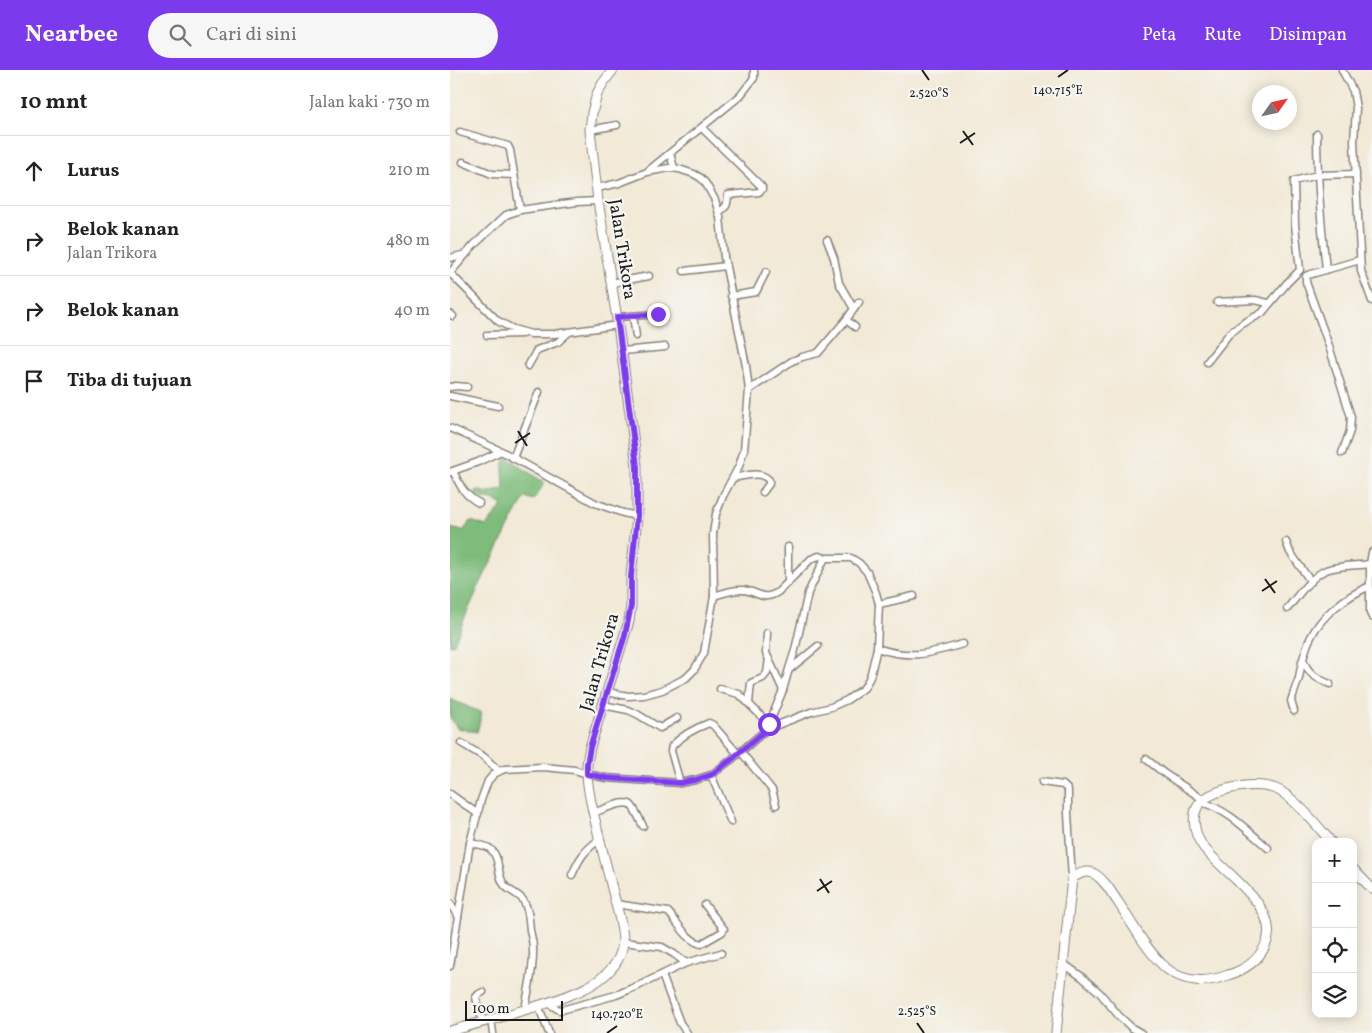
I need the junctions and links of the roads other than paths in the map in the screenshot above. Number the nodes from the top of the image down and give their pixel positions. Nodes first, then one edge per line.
1 (613, 70) edge
2 (754, 70) edge
3 (1342, 70) edge
4 (617, 125) dead end
5 (702, 128) junction
6 (590, 130) junction
7 (460, 132) dead end
8 (1317, 134) dead end
9 (670, 153) junction
10 (463, 162) dead end
11 (674, 168) junction
12 (647, 172) junction
13 (1356, 174) junction
14 (514, 175) junction
15 (1317, 175) junction
16 (597, 188) junction
17 (598, 200) junction
18 (520, 210) junction
19 (719, 212) junction
20 (827, 240) dead end
21 (466, 254) junction
22 (450, 258) edge
23 (1360, 260) junction
24 (726, 266) junction
25 (1300, 268) junction
26 (1326, 269) junction
27 (684, 271) dead end
28 (766, 272) dead end
29 (450, 273) edge
30 (649, 276) dead end
31 (1306, 276) junction
32 (611, 283) junction
33 (731, 296) junction
34 (1372, 301) edge
35 (859, 302) dead end
36 (1217, 302) dead end
37 (1268, 303) junction
38 (854, 309) junction
39 (658, 314) dead end
40 (633, 316) junction
41 (846, 320) junction
42 (617, 321) junction
43 (855, 327) dead end
44 (569, 332) junction
45 (531, 334) junction
46 (486, 335) dead end
47 (636, 336) dead end
48 (665, 348) dead end
49 (622, 352) junction
50 (1207, 362) dead end
51 (528, 366) dead end
52 (450, 387) edge
53 (467, 387) dead end
54 (749, 390) junction
55 (539, 392) dead end
56 (450, 396) edge
57 (498, 406) dead end
58 (450, 428) edge
59 (501, 451) junction
60 (1342, 453) dead end
61 (513, 458) junction
62 (451, 472) edge
63 (733, 478) junction
64 (763, 492) dead end
65 (479, 503) dead end
66 (637, 516) junction
67 (1286, 542) dead end
68 (788, 547) dead end
69 (1372, 552) edge
70 (825, 558) junction
71 (1370, 564) junction
72 (1311, 582) junction
73 (788, 583) junction
74 (1370, 586) junction
75 (714, 596) junction
76 (914, 596) dead end
77 (879, 604) junction
78 (1287, 609) dead end
79 (1372, 617) edge
80 (768, 633) dead end
81 (963, 644) dead end
82 (818, 646) dead end
83 (877, 648) junction
84 (769, 659) junction
85 (1303, 659) junction
86 (790, 669) junction
87 (1330, 684) dead end
88 (720, 689) dead end
89 (783, 690) junction
90 (607, 692) junction
91 (749, 703) junction
92 (604, 705) junction
93 (1294, 711) dead end
94 (677, 718) dead end
95 (768, 727) junction
96 (461, 743) dead end
97 (739, 753) junction
98 (1146, 759) dead end
99 (500, 771) junction
100 (587, 774) junction
101 (711, 775) junction
102 (1042, 782) dead end
103 (680, 783) junction
104 (450, 794) edge
105 (1203, 801) junction
106 (776, 805) dead end
107 (593, 813) junction
108 (478, 814) junction
109 (731, 822) dead end
110 (643, 826) dead end
111 (1327, 838) edge
112 (600, 839) junction
113 (470, 843) junction
114 (1268, 848) dead end
115 (1357, 873) edge
116 (572, 875) dead end
117 (1072, 878) junction
118 (1372, 888) edge
119 (450, 903) edge
120 (616, 904) junction
121 (705, 905) dead end
122 (458, 916) junction
123 (623, 942) junction
124 (721, 953) dead end
125 (686, 963) junction
126 (1064, 964) junction
127 (450, 966) edge
128 (662, 975) junction
129 (483, 992) dead end
130 (543, 1004) junction
131 (525, 1010) junction
132 (487, 1021) junction
133 (450, 1031) edge
134 (494, 1033) edge
135 (549, 1033) edge
136 (687, 1033) edge
137 (1056, 1033) edge
138 (1141, 1033) edge

1 - 6 street, Jalan Trikora
2 - 5 street
3 - 13 street
4 - 6 street
5 - 9 street
5 - 19 street
6 - 16 street, Jalan Trikora
7 - 14 street
8 - 15 street
9 - 11 street
9 - 12 street
10 - 14 street
11 - 12 street
11 - 19 street
12 - 16 street
13 - 15 street
13 - 23 street
14 - 18 street
15 - 25 street
15 - 26 street
16 - 17 street, Jalan Trikora
17 - 18 street
17 - 32 street, Jalan Trikora
18 - 21 street
19 - 24 street
20 - 38 street
21 - 22 street
21 - 29 street
23 - 26 street
23 - 34 street
24 - 27 street
24 - 33 street
25 - 31 street
25 - 37 street
26 - 31 street
28 - 33 street
29 - 45 street
30 - 32 street
31 - 60 street
32 - 42 street, Jalan Trikora
33 - 54 street
35 - 38 street
36 - 37 street
37 - 50 street
38 - 41 street
39 - 40 street
40 - 42 street
40 - 47 street
41 - 43 street
41 - 54 street
42 - 44 street
42 - 49 street, Jalan Trikora
44 - 45 street
44 - 51 street
45 - 46 street
48 - 49 street
49 - 66 street, Jalan Trikora
52 - 53 street
54 - 63 street
55 - 61 street
56 - 57 street
58 - 59 street
59 - 61 street
59 - 62 street
61 - 66 street
62 - 65 street
63 - 64 street
63 - 75 street
66 - 90 street, Jalan Trikora
67 - 72 street
68 - 73 street
69 - 71 street
70 - 73 street
70 - 77 street
70 - 86 street
71 - 72 street
71 - 74 street
72 - 78 street
73 - 75 street
74 - 79 street
74 - 85 street
75 - 90 street
76 - 77 street
77 - 83 street
80 - 84 street
81 - 83 street
82 - 86 street
83 - 95 street
84 - 89 street
84 - 91 street
85 - 87 street
85 - 93 street
86 - 89 street
88 - 91 street
89 - 95 street
90 - 92 street, Jalan Trikora
91 - 95 street
92 - 94 street
92 - 100 street, Jalan Trikora
95 - 97 street
96 - 99 street
97 - 101 street
97 - 103 street
97 - 106 street
98 - 105 street
99 - 100 street
99 - 108 street
100 - 103 street
100 - 107 street, Jalan Trikora
101 - 103 street
101 - 109 street
102 - 117 street
104 - 108 street
105 - 111 street
105 - 114 street
105 - 117 street
107 - 110 street
107 - 112 street, Jalan Trikora
108 - 113 street
112 - 116 street
112 - 120 street, Jalan Trikora
113 - 122 street
113 - 131 street
115 - 118 street
117 - 126 street
119 - 122 street
120 - 121 street
120 - 123 street, Jalan Trikora
122 - 127 street
123 - 125 street
123 - 130 street
124 - 125 street
125 - 128 street
126 - 137 street
126 - 138 street
128 - 130 street
128 - 136 street
129 - 132 street
130 - 131 street
130 - 135 street
131 - 132 street
132 - 133 street
132 - 134 street

